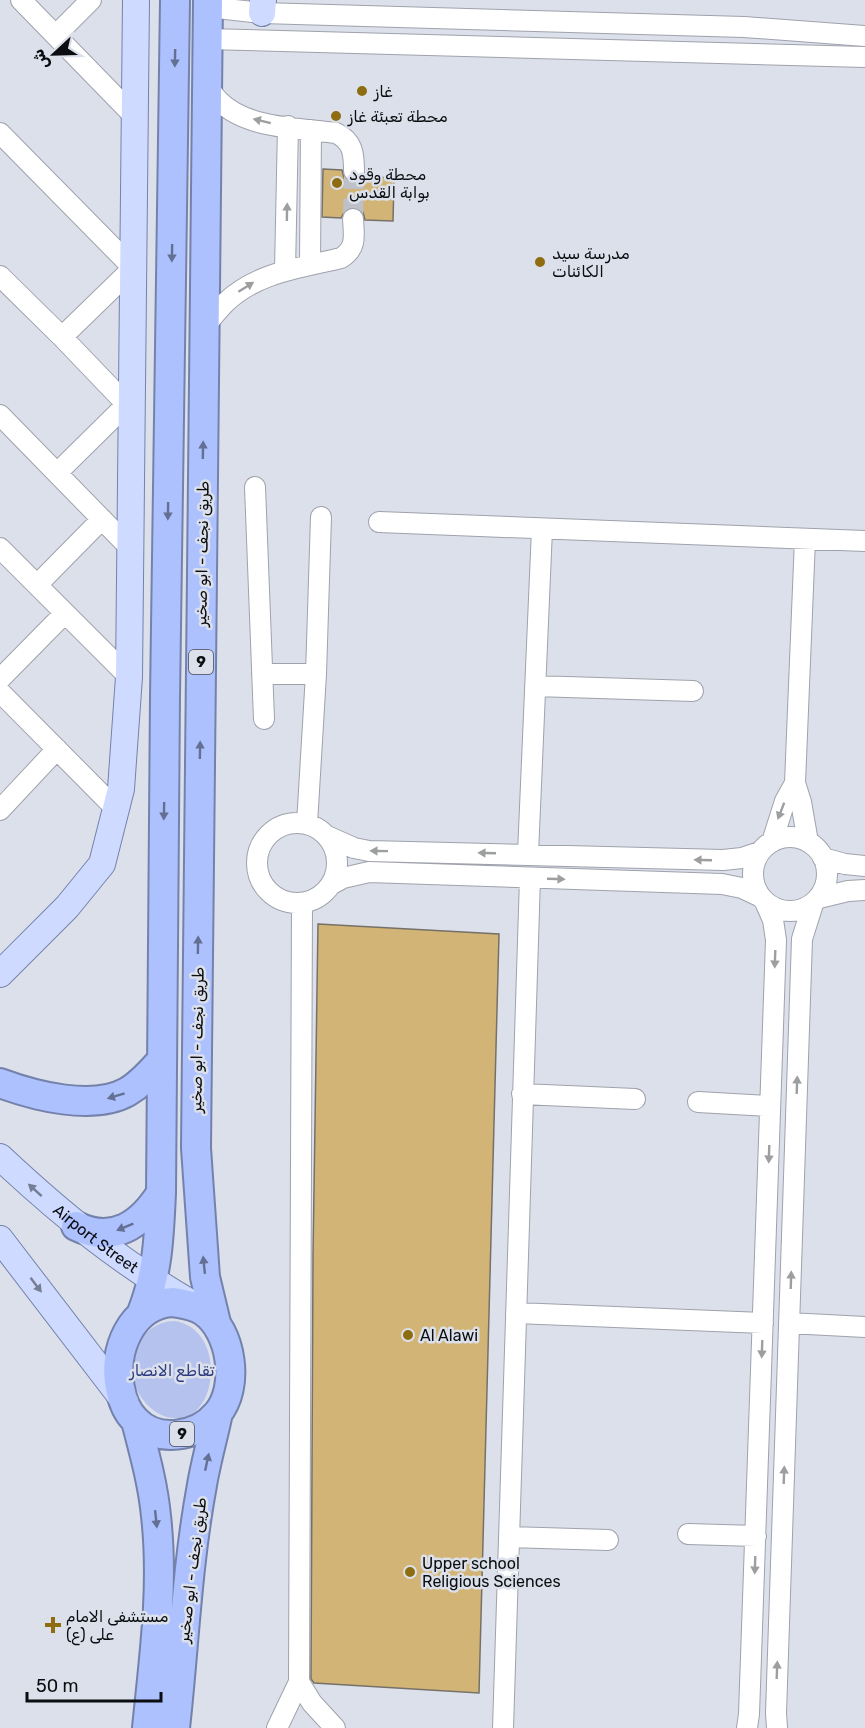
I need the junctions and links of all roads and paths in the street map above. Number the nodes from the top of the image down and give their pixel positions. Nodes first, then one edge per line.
1 (21, 0) edge
2 (91, 0) edge
3 (136, 0) edge
4 (175, 0) edge
5 (208, 4) edge
6 (262, 6) edge
7 (451, 9) edge
8 (744, 27) junction
9 (56, 35) junction
10 (865, 36) edge
11 (207, 39) junction
12 (743, 54) junction
13 (865, 57) edge
14 (207, 86) junction
15 (136, 118) junction
16 (288, 126) junction
17 (311, 130) junction
18 (0, 134) edge
19 (354, 171) tunnel mouth
20 (353, 219) tunnel mouth
21 (310, 265) junction
22 (133, 268) junction
23 (285, 270) junction
24 (0, 276) edge
25 (204, 327) junction
26 (62, 337) junction
27 (129, 408) junction
28 (0, 415) edge
29 (57, 473) junction
30 (255, 487) dead end
31 (321, 517) dead end
32 (102, 519) junction
33 (379, 522) dead end
34 (542, 529) junction
35 (805, 539) junction
36 (865, 541) edge
37 (0, 548) edge
38 (131, 549) junction
39 (37, 585) junction
40 (65, 613) junction
41 (262, 674) junction
42 (316, 674) junction
43 (129, 677) junction
44 (0, 679) edge
45 (536, 686) junction
46 (693, 691) dead end
47 (0, 692) edge
48 (264, 719) dead end
49 (57, 749) junction
50 (795, 783) junction
51 (116, 809) junction
52 (0, 810) edge
53 (307, 824) junction
54 (327, 836) junction
55 (808, 842) junction
56 (766, 847) junction
57 (528, 854) junction
58 (823, 858) junction
59 (865, 866) edge
60 (530, 878) junction
61 (332, 884) junction
62 (865, 890) edge
63 (762, 899) junction
64 (816, 901) junction
65 (302, 903) junction
66 (0, 974) edge
67 (161, 1060) junction
68 (0, 1083) edge
69 (522, 1094) junction
70 (634, 1099) dead end
71 (698, 1102) dead end
72 (770, 1106) junction
73 (0, 1157) edge
74 (161, 1193) junction
75 (76, 1226) junction
76 (0, 1239) edge
77 (153, 1281) junction
78 (516, 1313) junction
79 (141, 1315) junction
80 (209, 1316) junction
81 (763, 1323) junction
82 (789, 1323) junction
83 (865, 1327) edge
84 (130, 1412) junction
85 (218, 1413) junction
86 (688, 1534) dead end
87 (756, 1536) junction
88 (509, 1537) junction
89 (608, 1540) dead end
90 (299, 1682) junction
91 (147, 1728) edge
92 (175, 1728) edge
93 (277, 1728) edge
94 (335, 1728) edge
95 (503, 1728) edge
96 (747, 1728) edge
97 (777, 1728) edge

1 - 9 street
2 - 9 street
3 - 15 main road
4 -> 67 highway, طريق نجف - ابو صخير / 9
5 - 6 street
5 - 11 highway, طريق نجف - ابو صخير / 9
6 - 7 street
7 - 8 street
8 - 10 street
8 - 12 street
9 - 15 street
11 - 12 street
11 - 14 highway, طريق نجف - ابو صخير / 9
12 - 13 street
16 -> 14 street
14 - 25 highway, طريق نجف - ابو صخير / 9
15 - 22 main road
16 - 17 street
23 -> 16 street
17 - 19 street
17 - 21 street
18 - 22 street
20 - 21 street
21 - 23 street
22 - 26 street
22 - 27 main road
25 -> 23 street
24 - 26 street
80 -> 25 highway, طريق نجف - ابو صخير / 9
26 - 27 street
27 - 29 street
27 - 38 main road
28 - 29 street
29 - 32 street
30 - 41 street
31 - 42 street
32 - 38 street
32 - 39 street
33 - 34 street
34 - 35 street
34 - 45 street
35 - 36 street
35 - 50 street
37 - 39 street
38 - 43 main road
39 - 40 street
40 - 43 street
40 - 44 street
41 - 42 street
41 - 48 street
42 - 53 street
43 - 51 main road
45 - 46 street
45 - 57 street
47 - 49 street
49 - 51 street
49 - 52 street
50 - 55 street
50 -> 56 street
51 - 66 main road
53 - 54 street
53 - 65 street
57 -> 54 street
54 - 61 street
55 - 56 street
55 - 58 street
56 -> 57 street
56 - 63 street
58 - 59 street
58 - 64 street
60 - 61 street
60 -> 63 street
60 - 69 street
61 - 65 street
62 - 64 street
63 - 64 street
63 -> 72 street
82 -> 64 street
65 - 90 street
67 -> 68 highway
67 - 74 highway, طريق نجف - ابو صخير / 9
69 - 70 street
69 - 78 street
71 - 72 street
72 -> 81 street
75 -> 73 main road, Airport Street
74 -> 75 highway
74 - 77 highway, طريق نجف - ابو صخير / 9
75 - 77 main road, Airport Street
76 -> 84 main road
77 - 79 highway, طريق نجف - ابو صخير / 9
77 - 80 main road, Airport Street
78 - 81 street
78 - 88 street
79 - 80 highway, 9
79 - 84 highway, 9
80 - 85 highway, 9
81 -> 87 street
82 - 83 street
97 -> 82 street
84 - 85 highway, 9
84 -> 91 highway, طريق نجف - ابو صخير / 9
92 -> 85 highway, طريق نجف - ابو صخير / 9
86 - 87 street
87 -> 96 street
88 - 89 street
88 - 95 street
90 - 93 street
90 - 94 street

